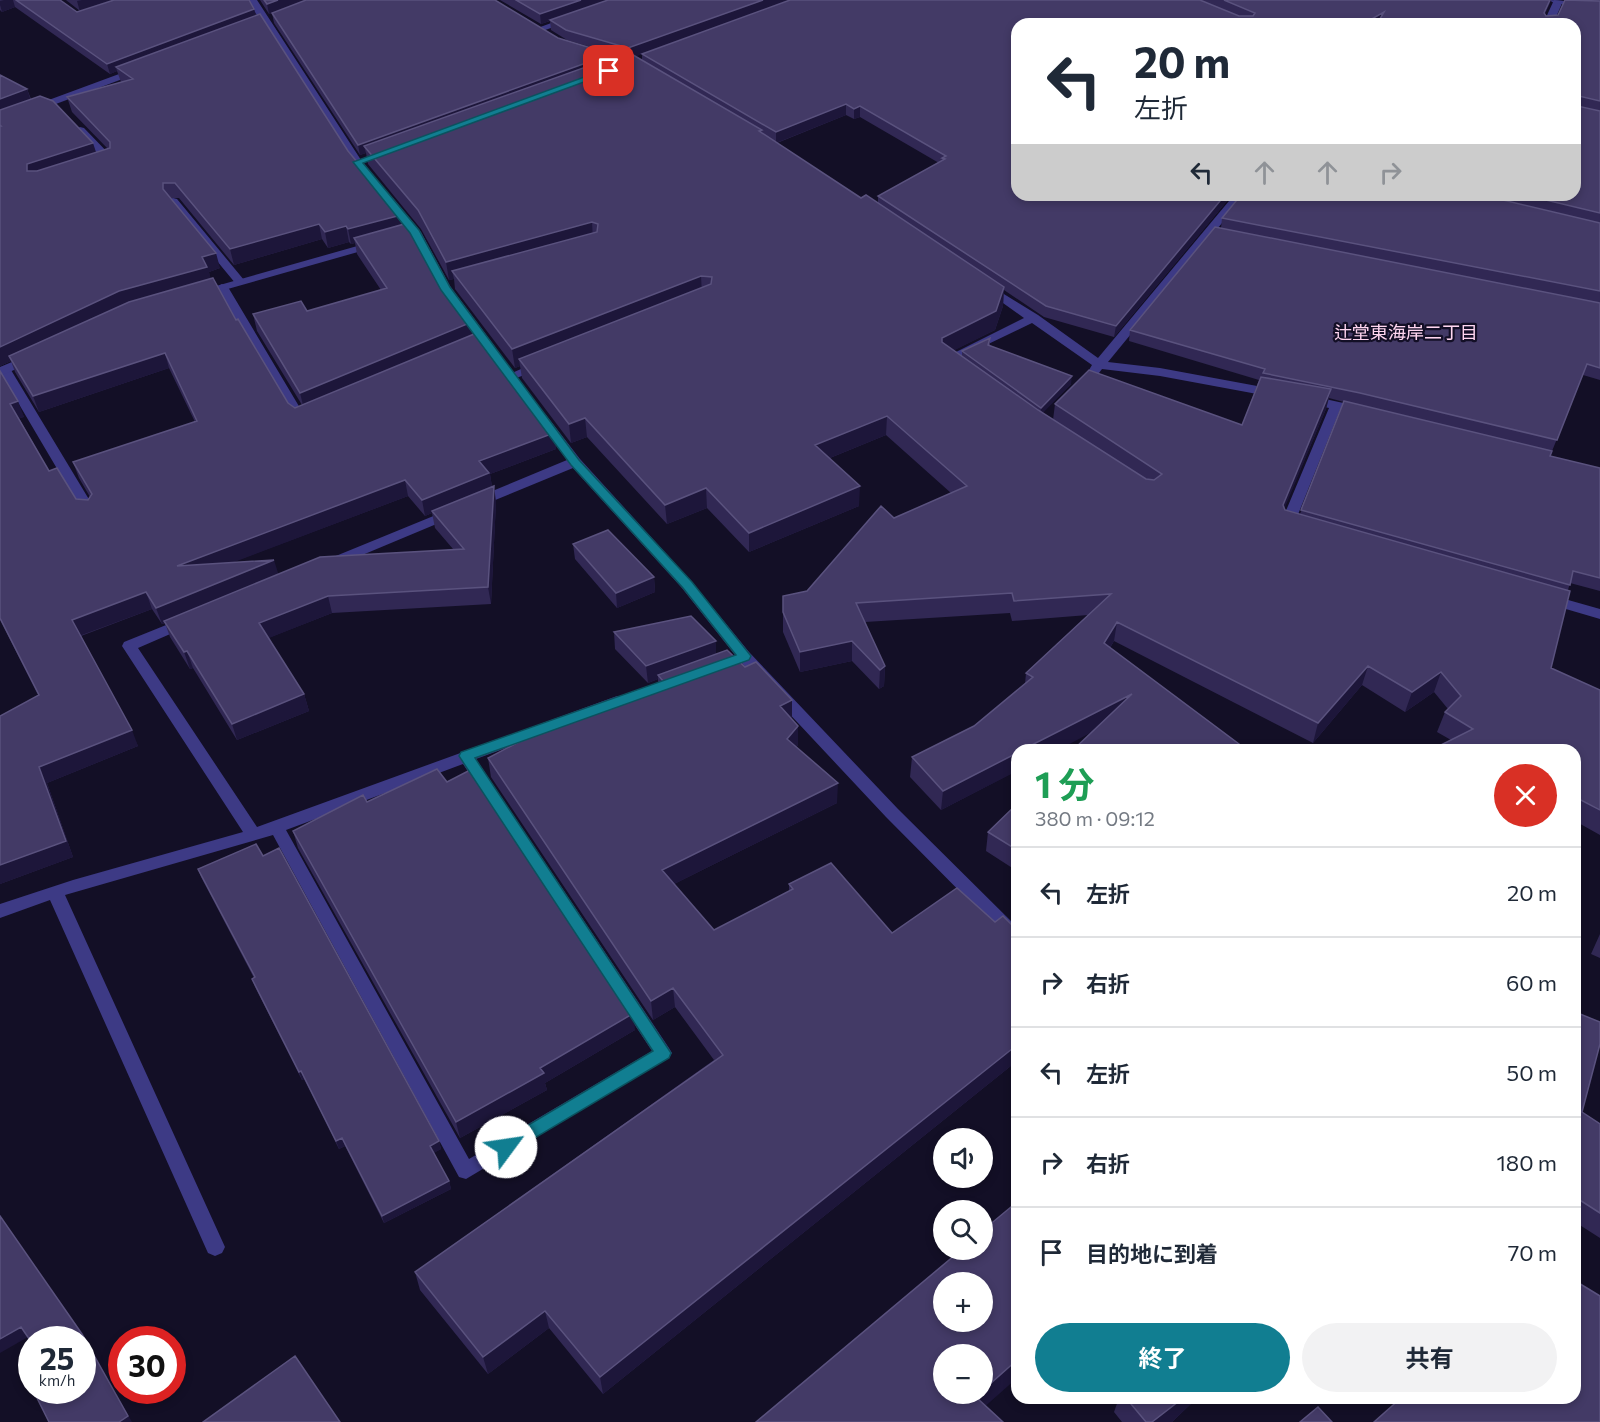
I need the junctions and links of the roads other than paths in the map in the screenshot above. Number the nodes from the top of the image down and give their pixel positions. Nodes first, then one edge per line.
1 (252, 0) edge
2 (1556, 1) edge
3 (1600, 6) edge
4 (581, 15) edge
5 (1550, 18) edge
6 (527, 24) edge
7 (537, 30) junction
8 (554, 39) edge
9 (149, 66) edge
10 (61, 110) junction
11 (0, 122) edge
12 (89, 166) edge
13 (172, 201) edge
14 (1236, 201) edge
15 (382, 242) edge
16 (974, 279) edge
17 (240, 282) junction
18 (222, 287) junction
19 (191, 296) edge
20 (1034, 318) junction
21 (46, 351) edge
22 (554, 358) edge
23 (1100, 365) junction
24 (3, 371) edge
25 (967, 372) edge
26 (1083, 382) edge
27 (532, 405) edge
28 (1336, 405) junction
29 (322, 409) edge
30 (1370, 413) edge
31 (575, 462) junction
32 (89, 511) edge
33 (1310, 531) edge
34 (314, 570) edge
35 (1533, 595) edge
36 (1600, 614) edge
37 (195, 619) edge
38 (633, 696) edge
39 (466, 756) junction
40 (276, 826) junction
41 (254, 835) junction
42 (55, 892) junction
43 (0, 911) edge
44 (1011, 932) edge
45 (215, 1247) dead end

1 - 22 street
2 - 3 street
2 - 5 street
4 - 7 street
6 - 7 street
7 - 8 street
9 - 10 street
10 - 11 street
10 - 12 street
13 - 17 street
14 - 23 street
15 - 17 street
16 - 20 street
17 - 18 street
18 - 19 street
18 - 29 street
20 - 23 street
20 - 25 street
21 - 24 street
23 - 26 street
23 - 28 street
24 - 32 street
27 - 31 street
28 - 30 street
28 - 33 street
31 - 34 street
31 - 44 street
35 - 36 street
37 - 41 street
38 - 39 street
39 - 40 street
39 - 40 street
40 - 41 street
41 - 42 street
42 - 43 street
42 - 45 street

